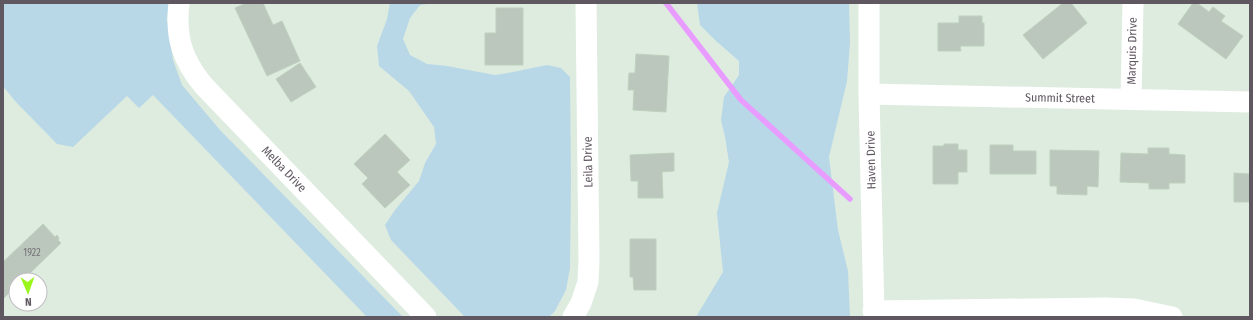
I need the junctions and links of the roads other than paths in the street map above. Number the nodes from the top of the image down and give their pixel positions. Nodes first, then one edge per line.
1 (179, 3) edge
2 (586, 3) edge
3 (869, 3) edge
4 (1133, 3) edge
5 (869, 94) junction
6 (1131, 99) junction
7 (1250, 102) edge
8 (874, 314) edge
9 (426, 317) edge
10 (573, 317) edge
11 (1172, 317) edge

1 - 9 street, Melba Drive
2 - 10 street, Leila Drive
3 - 5 street, Haven Drive
4 - 6 street, Marquis Drive
5 - 6 street, Summit Street
5 - 8 street, Haven Drive
6 - 7 street, Summit Street
8 - 11 street

